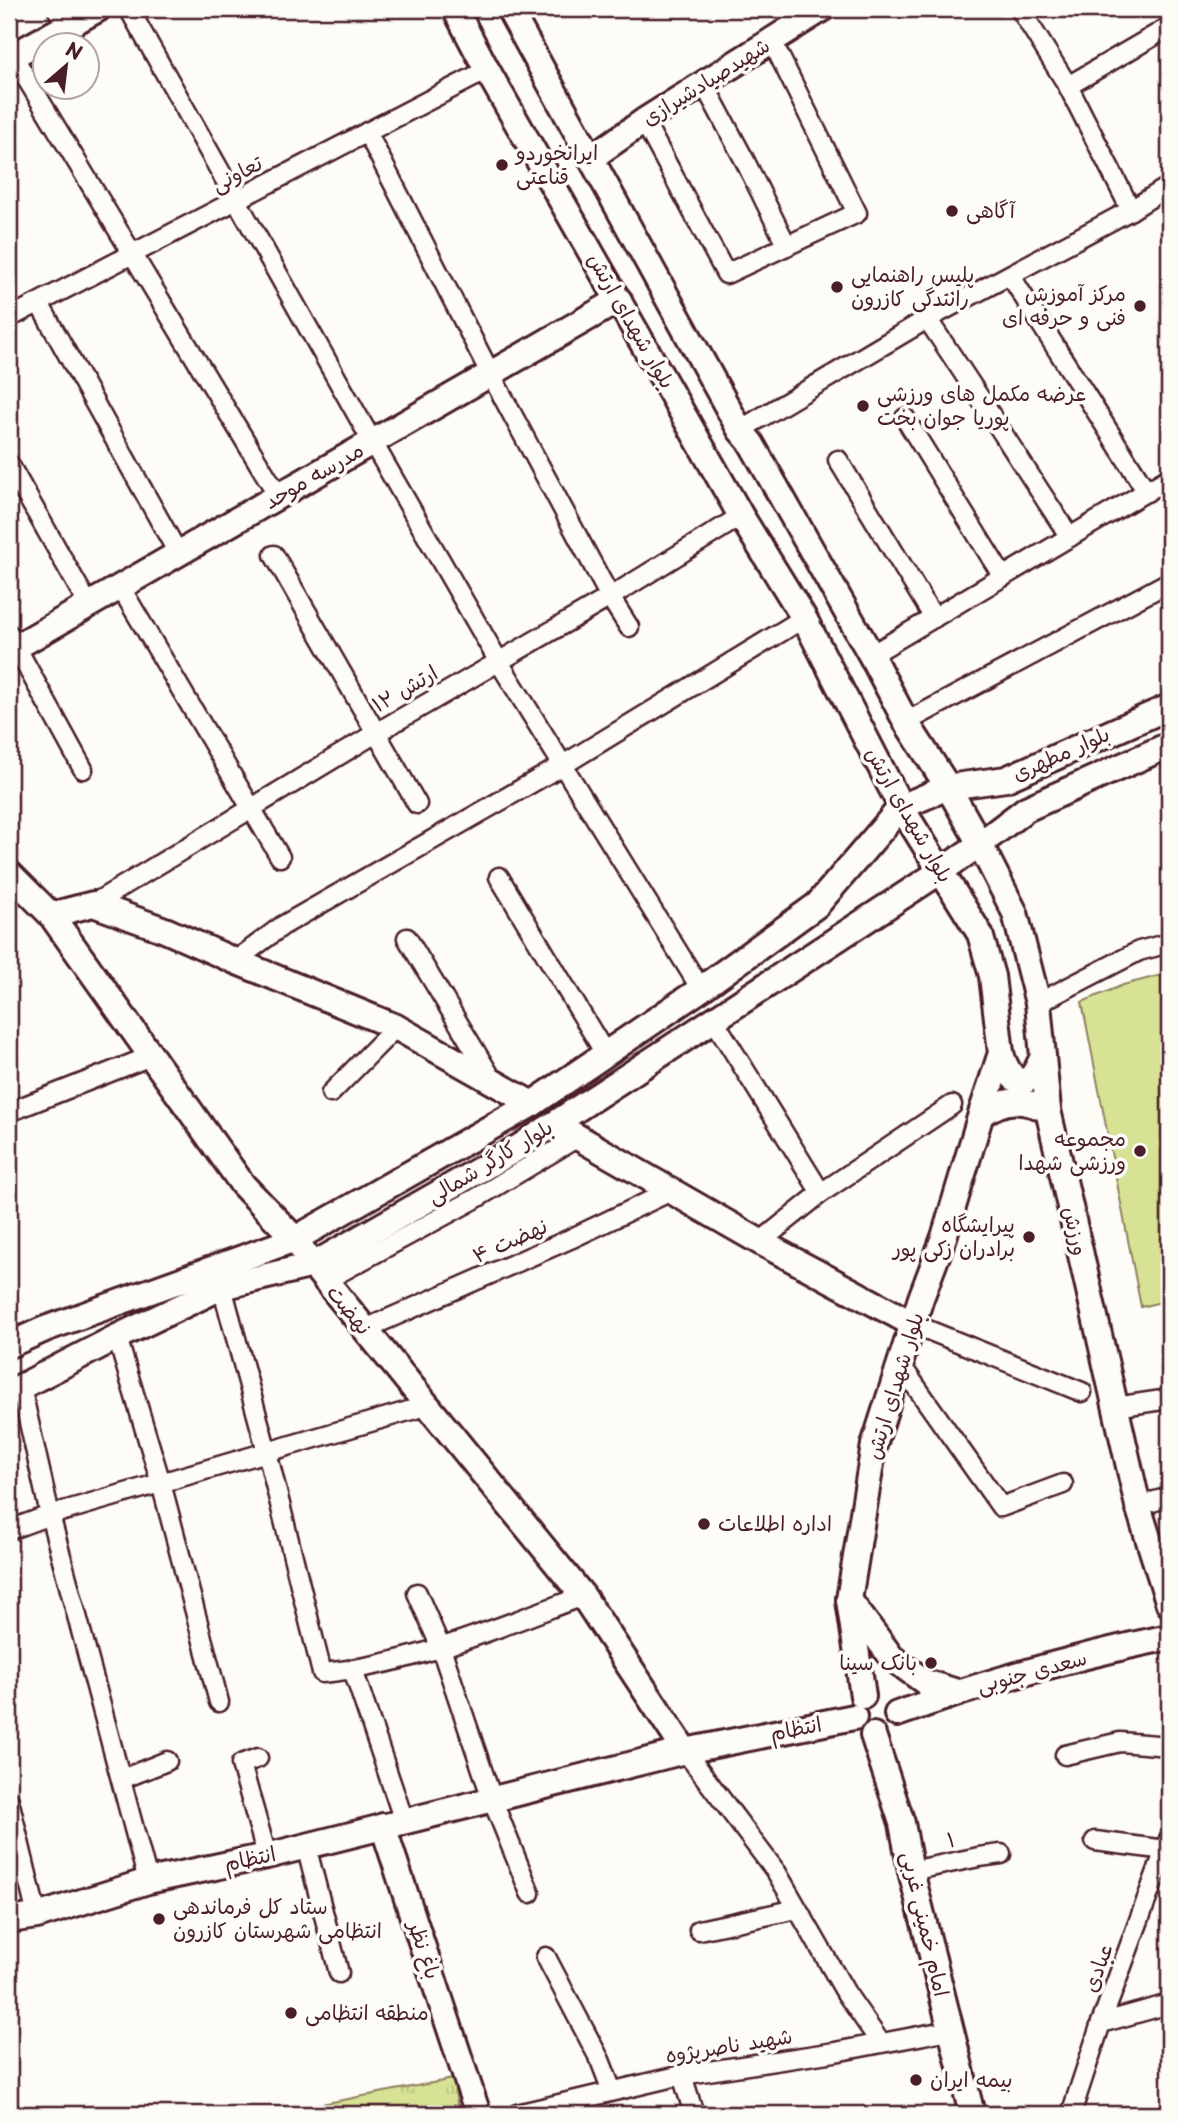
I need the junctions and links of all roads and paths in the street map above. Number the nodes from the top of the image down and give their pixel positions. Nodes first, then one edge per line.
1 (98, 9) edge
2 (129, 9) edge
3 (455, 9) edge
4 (509, 9) edge
5 (822, 9) edge
6 (1024, 10) edge
7 (62, 17) edge
8 (1169, 27) edge
9 (772, 41) junction
10 (11, 57) edge
11 (487, 70) junction
12 (704, 84) junction
13 (1068, 86) junction
14 (644, 121) junction
15 (367, 132) junction
16 (591, 158) junction
17 (1169, 186) edge
18 (236, 200) junction
19 (1131, 210) junction
20 (787, 246) junction
21 (133, 254) junction
22 (1010, 275) junction
23 (619, 300) junction
24 (39, 303) junction
25 (9, 318) edge
26 (927, 320) junction
27 (490, 373) junction
28 (905, 418) dead end
29 (740, 430) junction
30 (373, 443) junction
31 (838, 460) dead end
32 (9, 464) edge
33 (1169, 478) edge
34 (1147, 492) junction
35 (279, 497) junction
36 (741, 516) junction
37 (1070, 537) junction
38 (178, 555) junction
39 (274, 555) dead end
40 (1003, 577) junction
41 (1169, 582) edge
42 (121, 588) junction
43 (610, 597) junction
44 (88, 604) junction
45 (804, 618) junction
46 (934, 618) junction
47 (629, 627) dead end
48 (11, 644) edge
49 (871, 656) junction
50 (499, 662) junction
51 (1169, 707) edge
52 (906, 722) junction
53 (376, 733) junction
54 (1169, 745) edge
55 (563, 765) junction
56 (83, 769) dead end
57 (948, 787) junction
58 (417, 804) dead end
59 (901, 807) junction
60 (251, 810) junction
61 (980, 844) junction
62 (280, 857) dead end
63 (941, 871) junction
64 (9, 873) edge
65 (499, 877) dead end
66 (93, 904) junction
67 (51, 915) junction
68 (407, 938) dead end
69 (1169, 943) edge
70 (235, 961) junction
71 (701, 989) junction
72 (1038, 1003) junction
73 (714, 1020) junction
74 (396, 1027) junction
75 (1001, 1053) junction
76 (606, 1055) junction
77 (152, 1056) junction
78 (1042, 1057) junction
79 (494, 1082) junction
80 (331, 1093) dead end
81 (532, 1104) junction
82 (952, 1105) dead end
83 (1048, 1110) junction
84 (9, 1112) edge
85 (981, 1114) junction
86 (555, 1124) junction
87 (578, 1137) junction
88 (671, 1191) junction
89 (821, 1193) junction
90 (295, 1239) junction
91 (760, 1242) junction
92 (320, 1273) junction
93 (222, 1287) junction
94 (913, 1324) junction
95 (365, 1329) junction
96 (117, 1337) junction
97 (9, 1345) edge
98 (900, 1364) junction
99 (15, 1390) edge
100 (1082, 1392) dead end
101 (1169, 1399) edge
102 (429, 1405) junction
103 (1115, 1407) junction
104 (267, 1452) junction
105 (160, 1483) junction
106 (1063, 1483) dead end
107 (1169, 1497) edge
108 (1138, 1506) junction
109 (50, 1515) junction
110 (9, 1530) edge
111 (417, 1593) dead end
112 (583, 1596) junction
113 (849, 1600) junction
114 (1168, 1603) edge
115 (1169, 1637) edge
116 (1139, 1643) junction
117 (442, 1648) junction
118 (353, 1670) junction
119 (957, 1692) junction
120 (219, 1702) dead end
121 (859, 1707) junction
122 (897, 1714) junction
123 (873, 1735) junction
124 (1169, 1746) edge
125 (685, 1751) junction
126 (1065, 1755) dead end
127 (258, 1758) dead end
128 (167, 1760) dead end
129 (122, 1779) junction
130 (492, 1798) junction
131 (9, 1800) edge
132 (393, 1824) junction
133 (1095, 1841) dead end
134 (1168, 1845) edge
135 (306, 1846) junction
136 (1001, 1854) dead end
137 (267, 1856) junction
138 (911, 1871) junction
139 (148, 1881) junction
140 (530, 1893) dead end
141 (797, 1909) junction
142 (37, 1916) junction
143 (9, 1920) edge
144 (699, 1930) dead end
145 (546, 1957) dead end
146 (339, 1973) dead end
147 (1169, 2004) edge
148 (1101, 2023) junction
149 (950, 2030) junction
150 (880, 2042) junction
151 (681, 2075) junction
152 (612, 2091) junction
153 (577, 2107) edge
154 (478, 2114) edge
155 (517, 2114) edge
156 (694, 2114) edge
157 (972, 2114) edge
158 (1071, 2114) edge

1 - 7 main road
2 - 18 street
3 - 11 main road, بلوار شهدای ارتش
4 - 16 main road, بلوار شهدای ارتش
5 - 9 main road, شهیدصیادشیرازی
6 - 13 street
7 - 10 main road
8 - 13 street
9 - 12 main road, شهیدصیادشیرازی
9 - 20 street
10 - 21 street
11 - 15 street, تعاونی
11 - 23 main road, بلوار شهدای ارتش
12 - 14 main road, شهیدصیادشیرازی
12 - 20 street
13 - 19 street
14 - 16 main road, شهیدصیادشیرازی
14 - 20 street
15 - 18 street, تعاونی
15 - 27 street
16 - 29 main road, بلوار شهدای ارتش
17 - 19 street
18 - 21 street, تعاونی
18 - 30 street
19 - 22 street
21 - 24 street, تعاونی
21 - 35 street
22 - 26 street
22 - 34 street
23 - 27 main road, مدرسه موحد
23 - 36 main road, بلوار شهدای ارتش
24 - 25 street, تعاونی
24 - 38 street
26 - 29 street
26 - 37 street
27 - 30 main road, مدرسه موحد
27 - 43 street
28 - 40 street
29 - 49 main road, بلوار شهدای ارتش
30 - 35 main road, مدرسه موحد
30 - 50 street
31 - 46 street
32 - 44 street
33 - 34 street
34 - 37 street
35 - 38 main road, مدرسه موحد
36 - 43 street, ارتش ۱۲
36 - 45 main road, بلوار شهدای ارتش
37 - 40 street
38 - 42 main road, مدرسه موحد
39 - 53 street
40 - 46 street
41 - 52 street
42 - 44 main road, مدرسه موحد
42 - 60 street
43 - 47 street
43 - 50 street, ارتش ۱۲
44 - 48 main road, مدرسه موحد
45 - 55 street
45 - 59 main road, بلوار شهدای ارتش
46 - 49 street
48 - 56 street
49 - 52 main road, بلوار شهدای ارتش
50 - 53 street, ارتش ۱۲
50 - 55 street
51 - 57 main road, بلوار مطهری
52 - 57 main road, بلوار شهدای ارتش
53 - 58 street
53 - 60 street, ارتش ۱۲
54 - 61 main road, بلوار مطهری
55 - 70 street
55 - 71 street
57 - 59 main road, بلوار مطهری
57 - 61 main road, ورزش
59 - 63 main road, بلوار شهدای ارتش
59 - 71 main road, بلوار کارگر شمالی
60 - 62 street
60 - 66 street, ارتش ۱۲
61 - 63 main road, بلوار مطهری
61 - 72 main road, ورزش
63 - 73 main road, بلوار کارگر شمالی
63 - 75 main road, بلوار شهدای ارتش
64 - 67 main road, نهضت
65 - 76 street
66 - 67 main road
66 - 70 main road
67 - 77 main road, نهضت
68 - 79 street
69 - 72 street
70 - 74 main road
71 - 76 main road, بلوار کارگر شمالی
72 - 78 main road, ورزش
73 - 86 main road, بلوار کارگر شمالی
73 - 89 street
74 - 79 main road
74 - 80 street
75 - 78 main road
75 - 85 main road, بلوار شهدای ارتش
76 - 81 main road, بلوار کارگر شمالی
77 - 84 street
77 - 90 main road, نهضت
78 - 83 main road, ورزش
79 - 81 main road
81 - 90 main road, بلوار کارگر شمالی
82 - 89 street
83 - 85 main road
83 - 103 main road, ورزش
85 - 94 main road, بلوار شهدای ارتش
86 - 87 main road
86 - 92 main road, بلوار کارگر شمالی
87 - 88 main road
87 - 92 street
88 - 91 main road
88 - 95 street, نهضت ۴
89 - 91 street
90 - 92 main road, نهضت
90 - 97 main road, بلوار کارگر شمالی
91 - 94 main road
92 - 93 main road, بلوار کارگر شمالی
92 - 95 main road, نهضت
93 - 96 main road, بلوار کارگر شمالی
93 - 104 street
94 - 98 main road, بلوار شهدای ارتش
94 - 100 street
95 - 102 main road, نهضت
96 - 99 main road, بلوار کارگر شمالی
96 - 105 street
98 - 106 street
98 - 113 main road, بلوار شهدای ارتش
99 - 109 street
101 - 103 street
102 - 104 street
102 - 112 main road, نهضت
103 - 108 main road, ورزش
104 - 105 street
104 - 118 street
105 - 109 street
105 - 120 street
107 - 108 street
108 - 114 main road, ورزش
109 - 110 street
109 - 129 street
111 - 117 street
112 - 117 street
112 - 125 main road, نهضت
113 - 119 main road
113 - 121 main road, بلوار شهدای ارتش
114 - 116 main road, ورزش
115 - 116 main road, سعدی جنوبی
116 - 119 main road, سعدی جنوبی
117 - 118 street
117 - 130 street
118 - 132 street
119 - 122 main road, سعدی جنوبی
121 - 122 main road
121 - 123 main road
121 - 125 main road, انتظام
122 - 123 main road
123 - 138 main road, امام خمینی غربی
124 - 126 street
125 - 130 main road, انتظام
125 - 141 street
127 - 137 street
128 - 129 street
129 - 139 street
130 - 132 main road, انتظام
130 - 140 street
131 - 142 street
132 - 135 main road, انتظام
132 - 154 main road, باغ نظر
133 - 134 street
134 - 148 street, عبادی
135 - 137 main road, انتظام
135 - 146 street
136 - 138 street, ۱
137 - 139 main road, انتظام
138 - 149 main road, امام خمینی غربی
139 - 142 main road, انتظام
141 - 144 street
141 - 150 street
142 - 143 main road, انتظام
145 - 152 street
147 - 148 street
148 - 158 street, عبادی
149 - 150 street, شهید ناصرپژوه
149 - 157 main road, امام خمینی غربی
150 - 151 street, شهید ناصرپژوه
151 - 152 street, شهید ناصرپژوه
151 - 156 street
152 - 153 street, شهید ناصرپژوه
153 - 155 street, شهید ناصرپژوه

